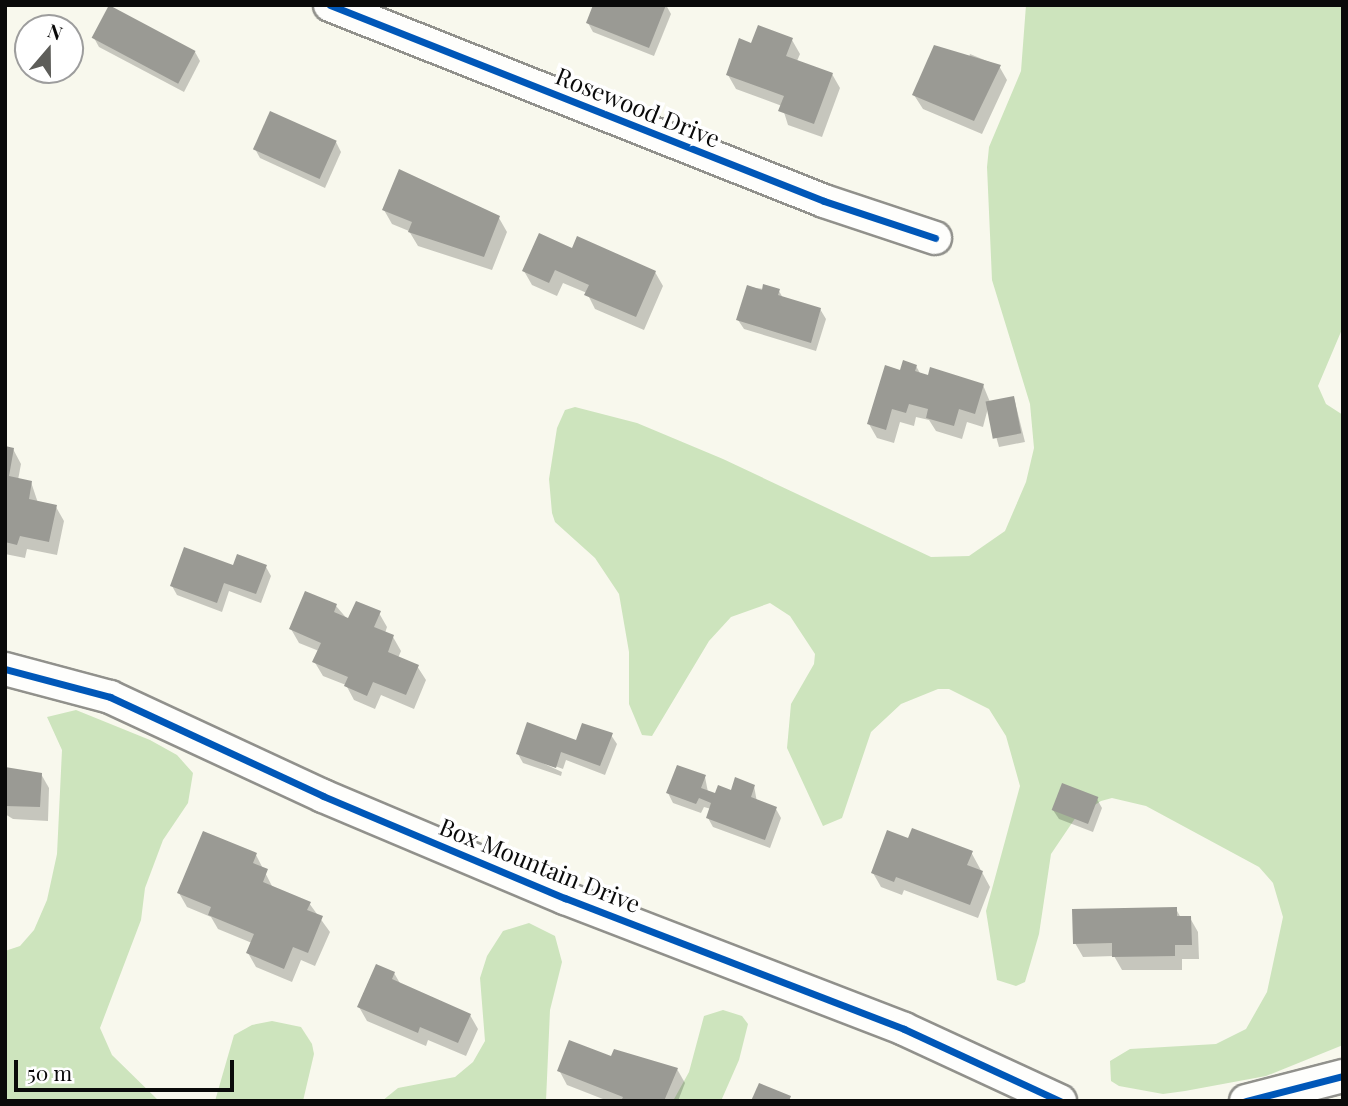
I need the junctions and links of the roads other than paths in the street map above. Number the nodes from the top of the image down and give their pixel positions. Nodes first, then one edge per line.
1 (330, 5) edge
2 (935, 238) dead end
3 (5, 669) edge
4 (1343, 1076) edge
5 (1060, 1101) edge
6 (1246, 1101) edge

1 - 2 street, Rosewood Drive
3 - 5 street, Box Mountain Drive
4 - 6 street

